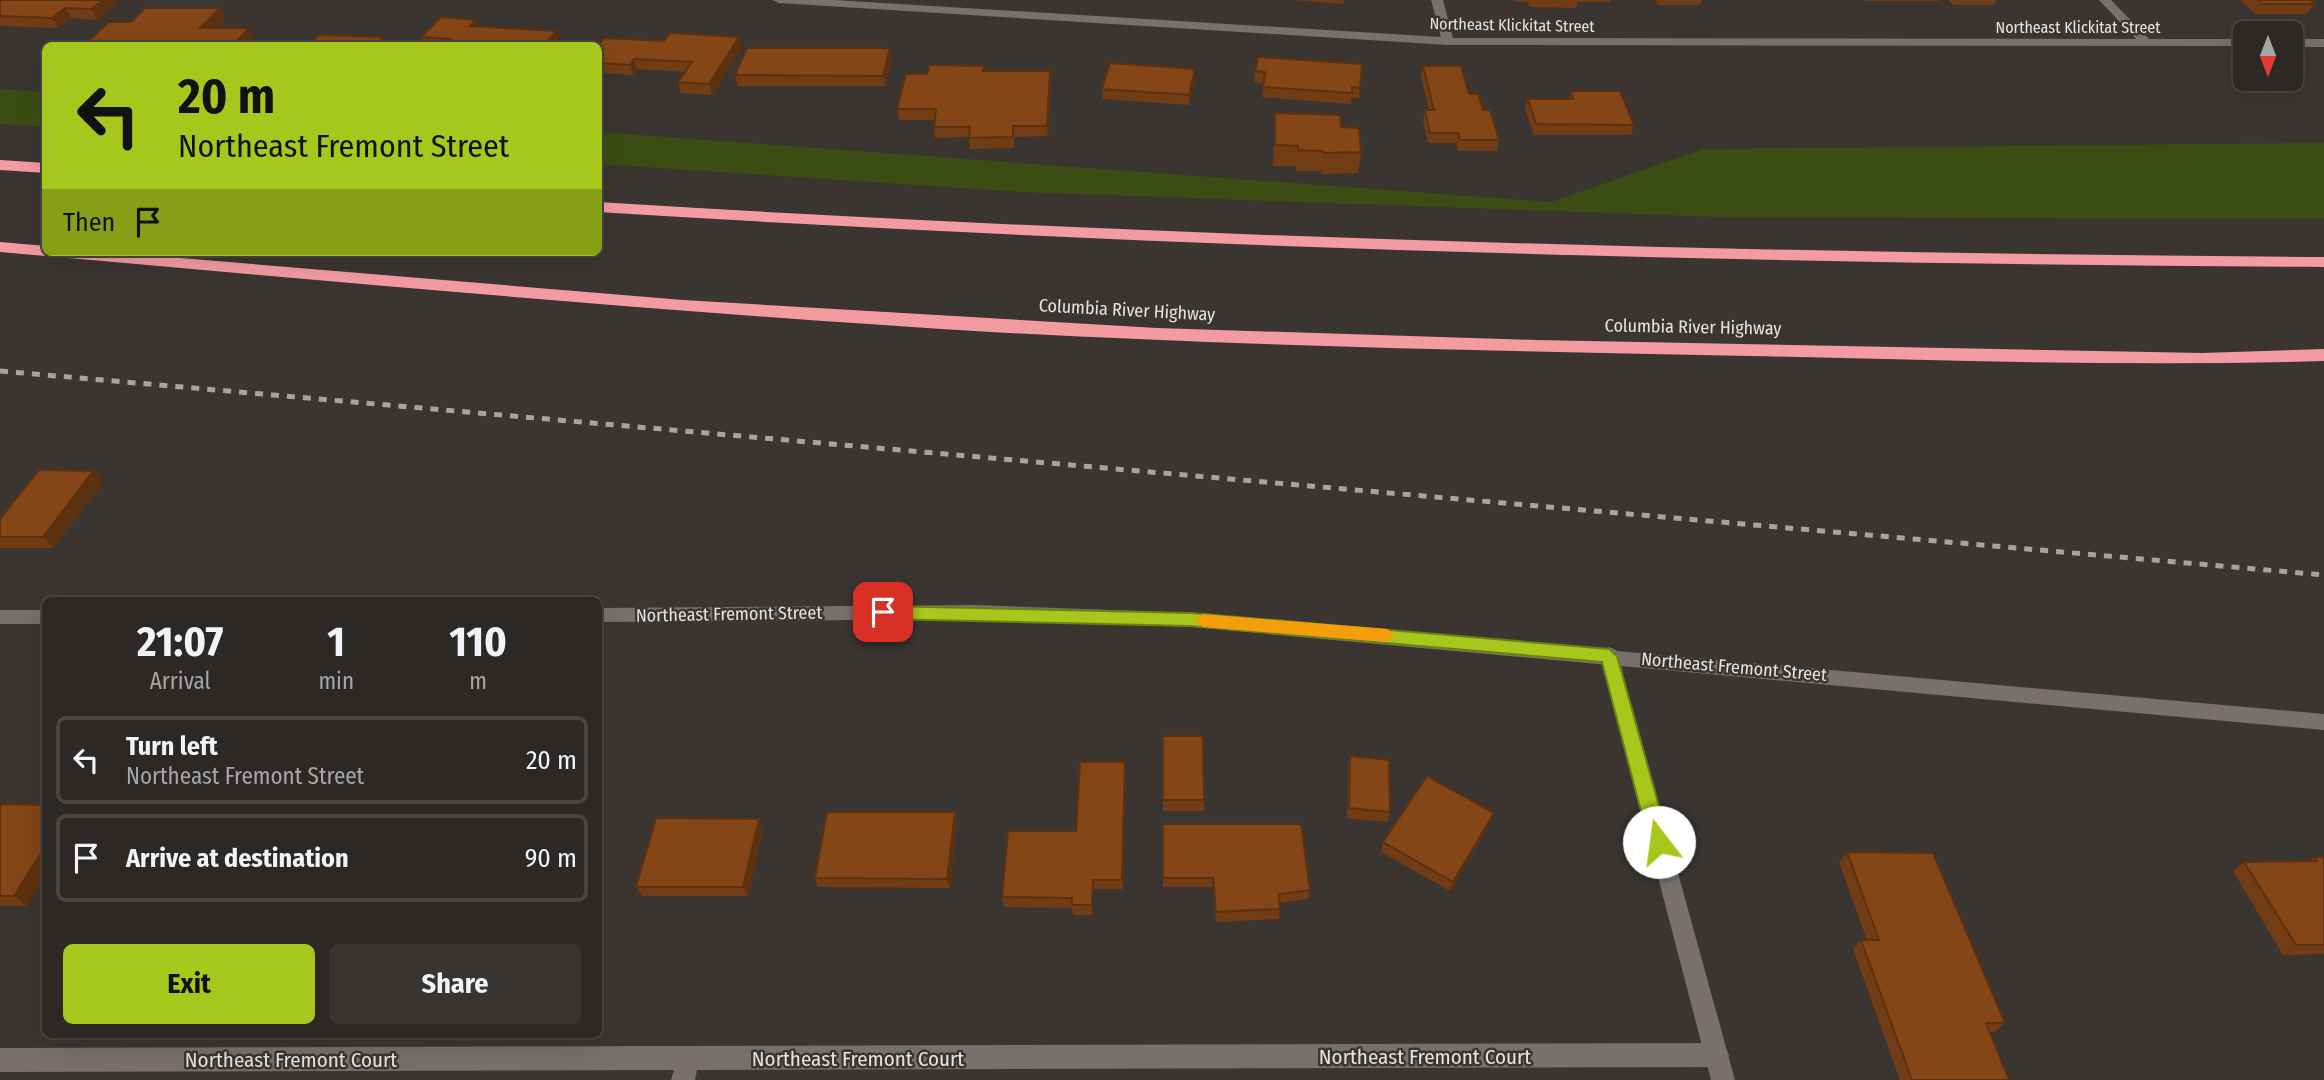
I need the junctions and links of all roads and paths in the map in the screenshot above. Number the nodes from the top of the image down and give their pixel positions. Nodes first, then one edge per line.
1 (779, 0) edge
2 (1437, 0) edge
3 (2105, 0) edge
4 (1448, 41) junction
5 (2146, 43) junction
6 (2233, 43) edge
7 (2303, 43) edge
8 (2324, 43) edge
9 (0, 165) edge
10 (42, 168) edge
11 (602, 206) edge
12 (0, 247) edge
13 (42, 251) edge
14 (98, 256) edge
15 (2324, 262) edge
16 (2324, 355) edge
17 (2202, 359) junction
18 (2324, 369) edge
19 (602, 615) edge
20 (0, 617) edge
21 (42, 617) edge
22 (1609, 656) junction
23 (2324, 722) edge
24 (1717, 1055) junction
25 (0, 1060) edge
26 (686, 1070) edge
27 (1723, 1080) edge

1 - 4 street, Northeast Klickitat Street
2 - 4 street
3 - 5 street
4 - 5 street, Northeast Klickitat Street
5 - 6 street, Northeast Klickitat Street
7 - 8 street
9 - 10 highway
11 - 15 highway
12 - 13 highway
14 - 17 highway, Columbia River Highway
16 - 17 highway
17 - 18 highway
19 - 22 street, Northeast Fremont Street
20 - 21 street
22 - 23 street, Northeast Fremont Street
22 - 24 street
24 - 26 street, Northeast Fremont Court
24 - 27 street
25 - 26 street, Northeast Fremont Court

